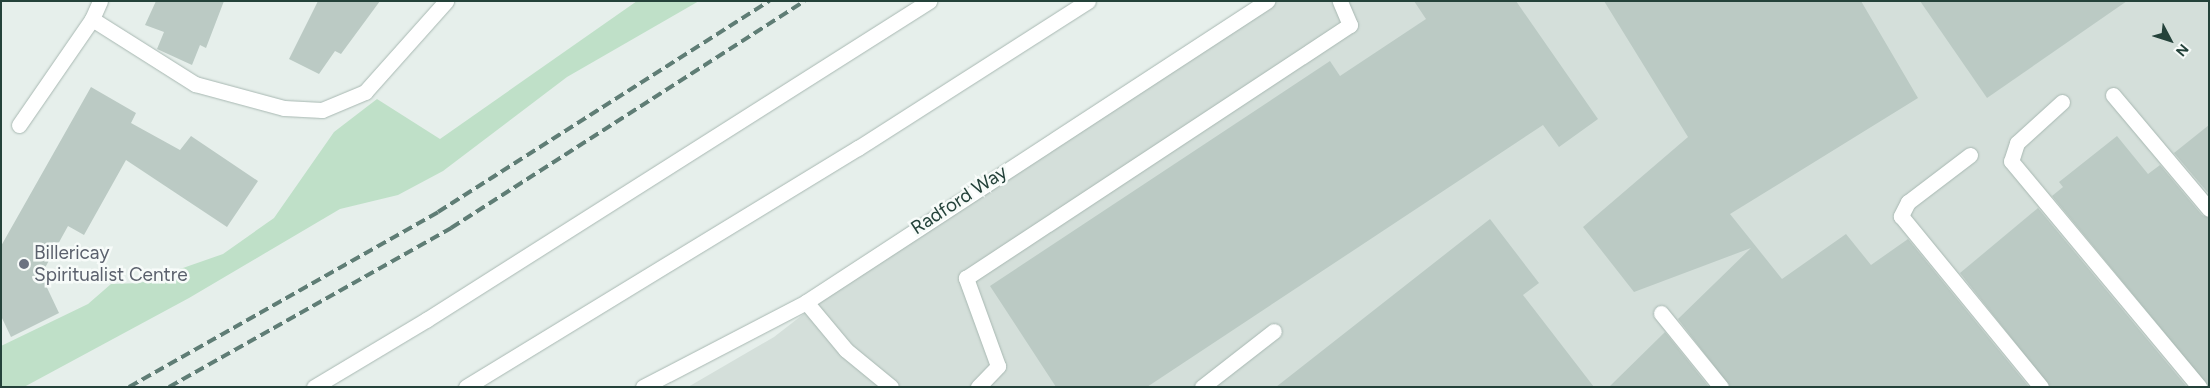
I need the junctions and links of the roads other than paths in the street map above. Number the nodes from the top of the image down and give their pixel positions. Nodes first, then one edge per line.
1 (100, 1) edge
2 (446, 1) edge
3 (928, 1) edge
4 (1088, 1) edge
5 (1267, 1) edge
6 (1340, 1) edge
7 (92, 19) junction
8 (2113, 95) dead end
9 (2062, 102) dead end
10 (19, 125) dead end
11 (1970, 155) dead end
12 (2209, 209) edge
13 (806, 302) junction
14 (1661, 313) dead end
15 (1274, 331) dead end
16 (314, 387) edge
17 (466, 387) edge
18 (643, 387) edge
19 (891, 387) edge
20 (978, 387) edge
21 (1202, 387) edge
22 (1722, 387) edge
23 (2041, 387) edge
24 (2199, 387) edge

1 - 7 street
2 - 7 street
3 - 16 street
4 - 17 street
5 - 13 street, Radford Way
6 - 20 street
7 - 10 street
8 - 12 street
9 - 24 street
11 - 23 street
13 - 18 street, Radford Way
13 - 19 street
14 - 22 street
15 - 21 street

